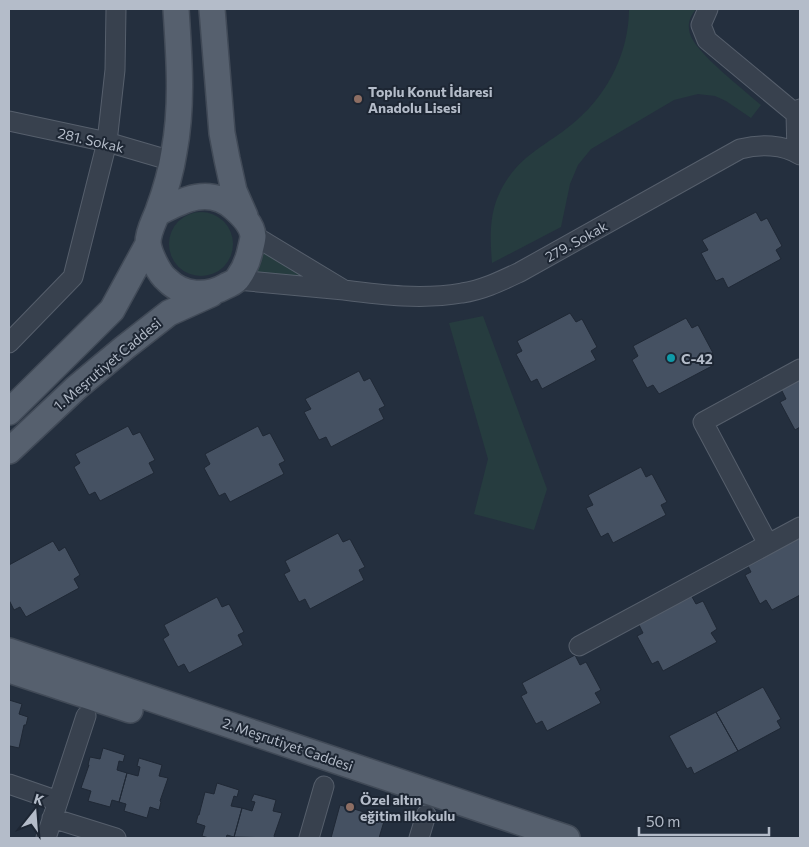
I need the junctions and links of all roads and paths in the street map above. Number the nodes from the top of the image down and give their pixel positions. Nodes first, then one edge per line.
1 (116, 9) edge
2 (176, 9) edge
3 (212, 9) edge
4 (708, 9) edge
5 (798, 111) edge
6 (9, 121) edge
7 (106, 142) junction
8 (798, 154) edge
9 (172, 161) junction
10 (158, 213) junction
11 (250, 227) junction
12 (148, 244) junction
13 (238, 280) junction
14 (344, 290) junction
15 (216, 292) junction
16 (9, 343) edge
17 (800, 369) edge
18 (9, 412) edge
19 (9, 451) edge
20 (800, 527) edge
21 (768, 544) junction
22 (579, 646) dead end
23 (9, 651) edge
24 (9, 670) edge
25 (86, 716) dead end
26 (9, 784) edge
27 (324, 786) dead end
28 (55, 809) junction
29 (426, 815) dead end
30 (46, 838) edge
31 (116, 838) edge
32 (309, 838) edge
33 (419, 838) edge
34 (519, 838) edge
35 (566, 838) edge

1 - 7 street
2 - 9 main road
3 - 11 main road
4 - 5 street
5 - 8 street, 279. Sokak
6 - 7 street, 281. Sokak
7 - 9 street, 281. Sokak
7 - 16 street
8 - 14 street, 279. Sokak
9 - 10 main road
10 - 11 main road
10 - 12 main road
11 - 13 main road
11 - 14 street, 279. Sokak
12 - 15 main road
12 - 18 main road, 1. Meşrutiyet Caddesi
13 - 14 street, 279. Sokak
13 - 15 main road
15 - 19 main road, 1. Meşrutiyet Caddesi
17 - 21 street
20 - 21 street
21 - 22 street
23 - 35 main road, 2. Meşrutiyet Caddesi
24 - 34 main road, 2. Meşrutiyet Caddesi
25 - 28 street
26 - 28 street
27 - 32 street
28 - 30 street
28 - 31 street
29 - 33 street

